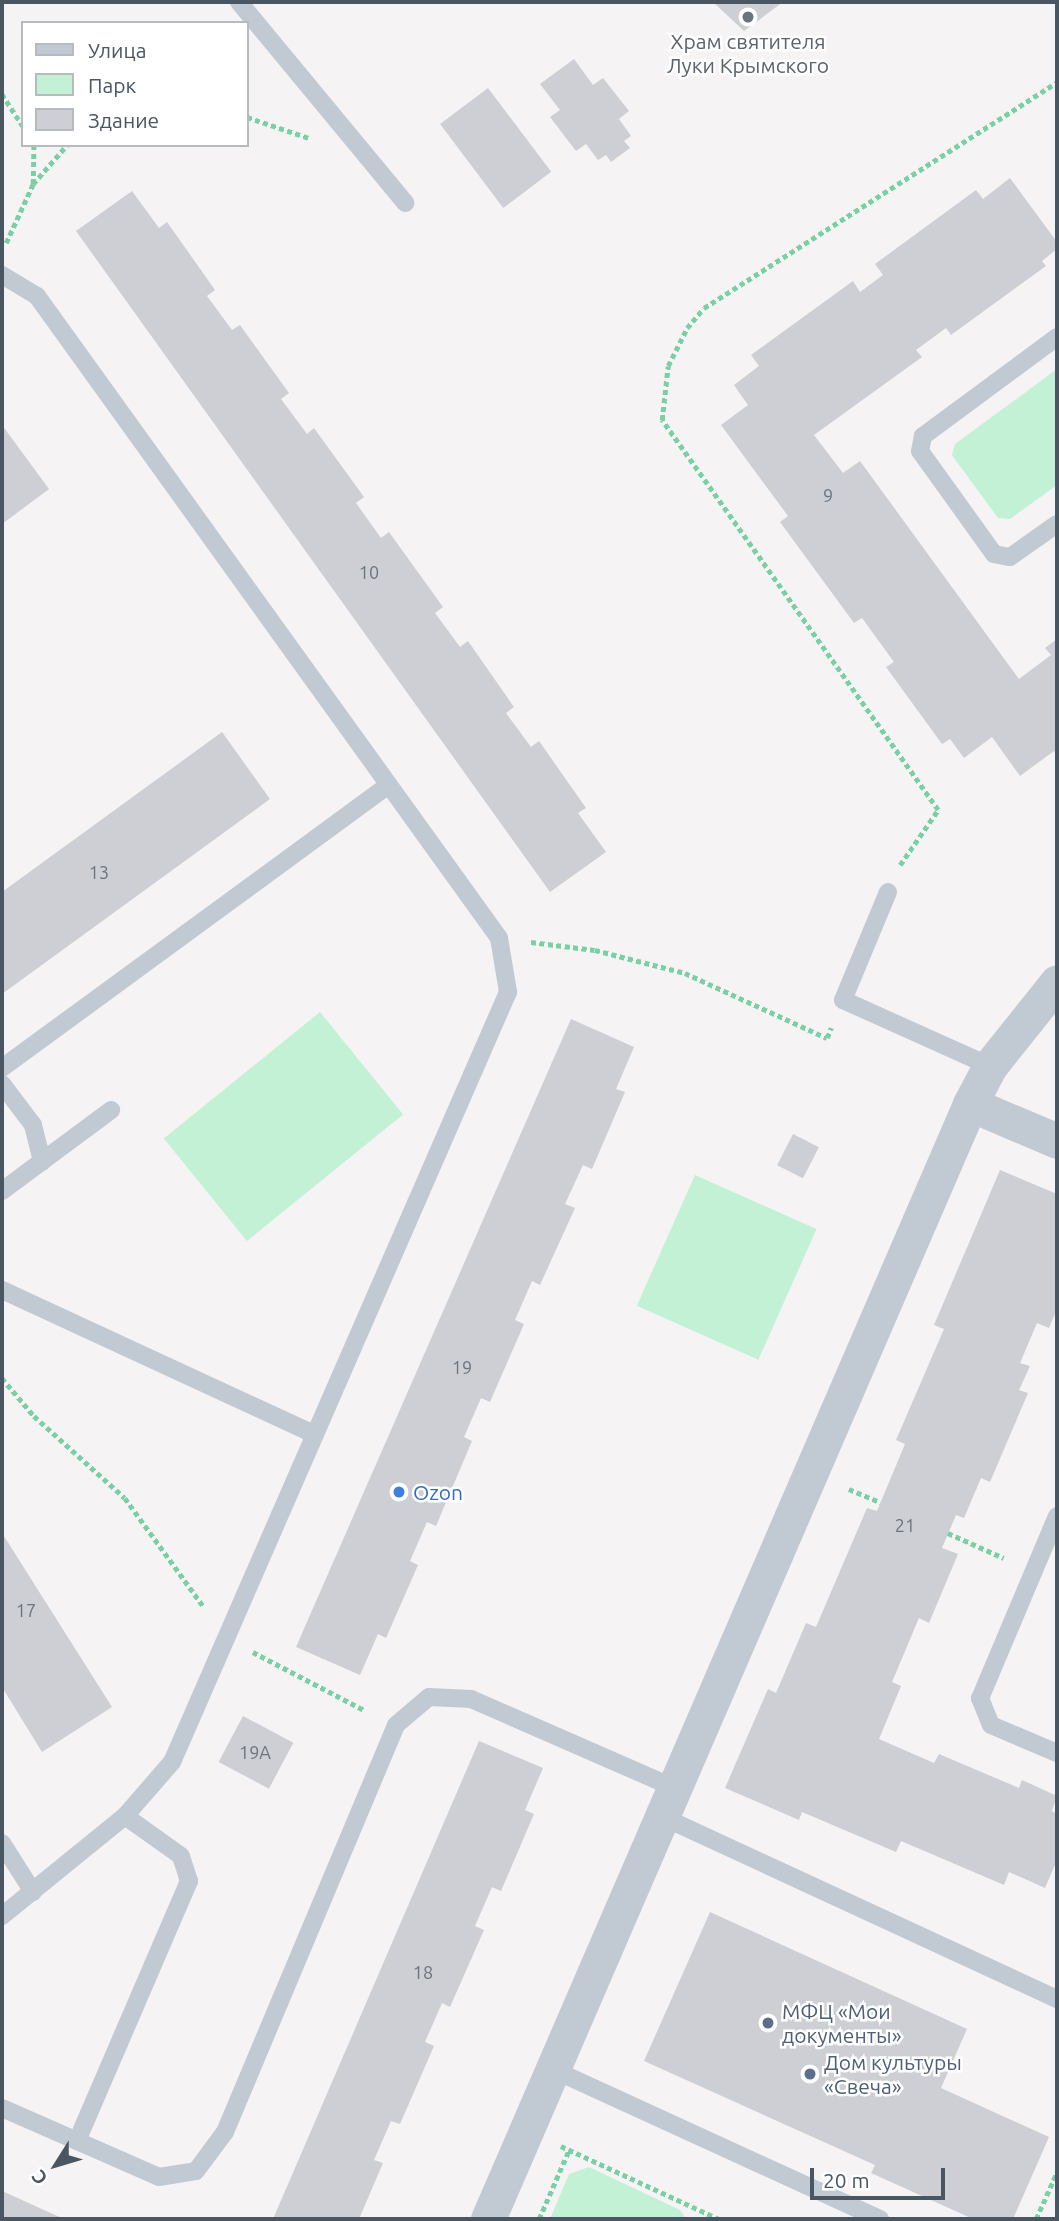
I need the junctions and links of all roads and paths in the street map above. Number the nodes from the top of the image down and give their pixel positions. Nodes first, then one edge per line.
1 (239, 2) edge
2 (1057, 82) edge
3 (2, 94) edge
4 (21, 123) edge
5 (34, 147) edge
6 (65, 147) edge
7 (33, 184) junction
8 (405, 204) dead end
9 (2, 251) edge
10 (2, 275) edge
11 (1057, 337) edge
12 (1057, 524) edge
13 (389, 785) junction
14 (888, 892) joint
15 (499, 938) junction
16 (1057, 982) edge
17 (827, 1038) dead end
18 (990, 1066) junction
19 (2, 1068) edge
20 (2, 1084) edge
21 (970, 1104) junction
22 (111, 1110) dead end
23 (1057, 1141) edge
24 (41, 1162) junction
25 (2, 1191) edge
26 (2, 1290) edge
27 (2, 1378) edge
28 (312, 1433) junction
29 (836, 1483) dead end
30 (880, 1502) dead end
31 (1057, 1516) edge
32 (948, 1532) dead end
33 (1034, 1571) junction
34 (227, 1638) junction
35 (349, 1703) dead end
36 (1057, 1753) edge
37 (669, 1802) junction
38 (125, 1816) junction
39 (2, 1843) edge
40 (33, 1892) junction
41 (2, 1916) edge
42 (1057, 1999) edge
43 (552, 2069) junction
44 (2, 2108) edge
45 (77, 2141) junction
46 (548, 2141) dead end
47 (569, 2150) junction
48 (1057, 2172) edge
49 (706, 2213) junction
50 (488, 2219) edge
51 (539, 2219) edge
52 (703, 2219) edge
53 (719, 2219) edge
54 (880, 2219) edge
55 (1036, 2219) edge

1 - 8 lane
2 - 14 path
3 - 4 path
5 - 7 path
6 - 7 path
7 - 9 path
10 - 13 lane
11 - 12 lane
13 - 15 lane
13 - 19 lane
14 - 18 lane
15 - 17 path
15 - 28 lane
16 - 18 street
18 - 21 street
20 - 24 lane
21 - 23 street
21 - 37 street
22 - 24 lane
24 - 25 lane
26 - 28 lane
27 - 34 path
28 - 34 lane
29 - 30 path
31 - 33 lane
32 - 33 path
33 - 36 lane
34 - 35 path
34 - 38 lane
37 - 42 lane
37 - 43 street
37 - 45 lane
38 - 40 lane
38 - 45 lane
39 - 40 lane
40 - 41 lane
43 - 50 street
43 - 54 lane
44 - 45 lane
46 - 47 path
47 - 49 path
47 - 51 path
48 - 55 path
49 - 52 path
49 - 53 path

